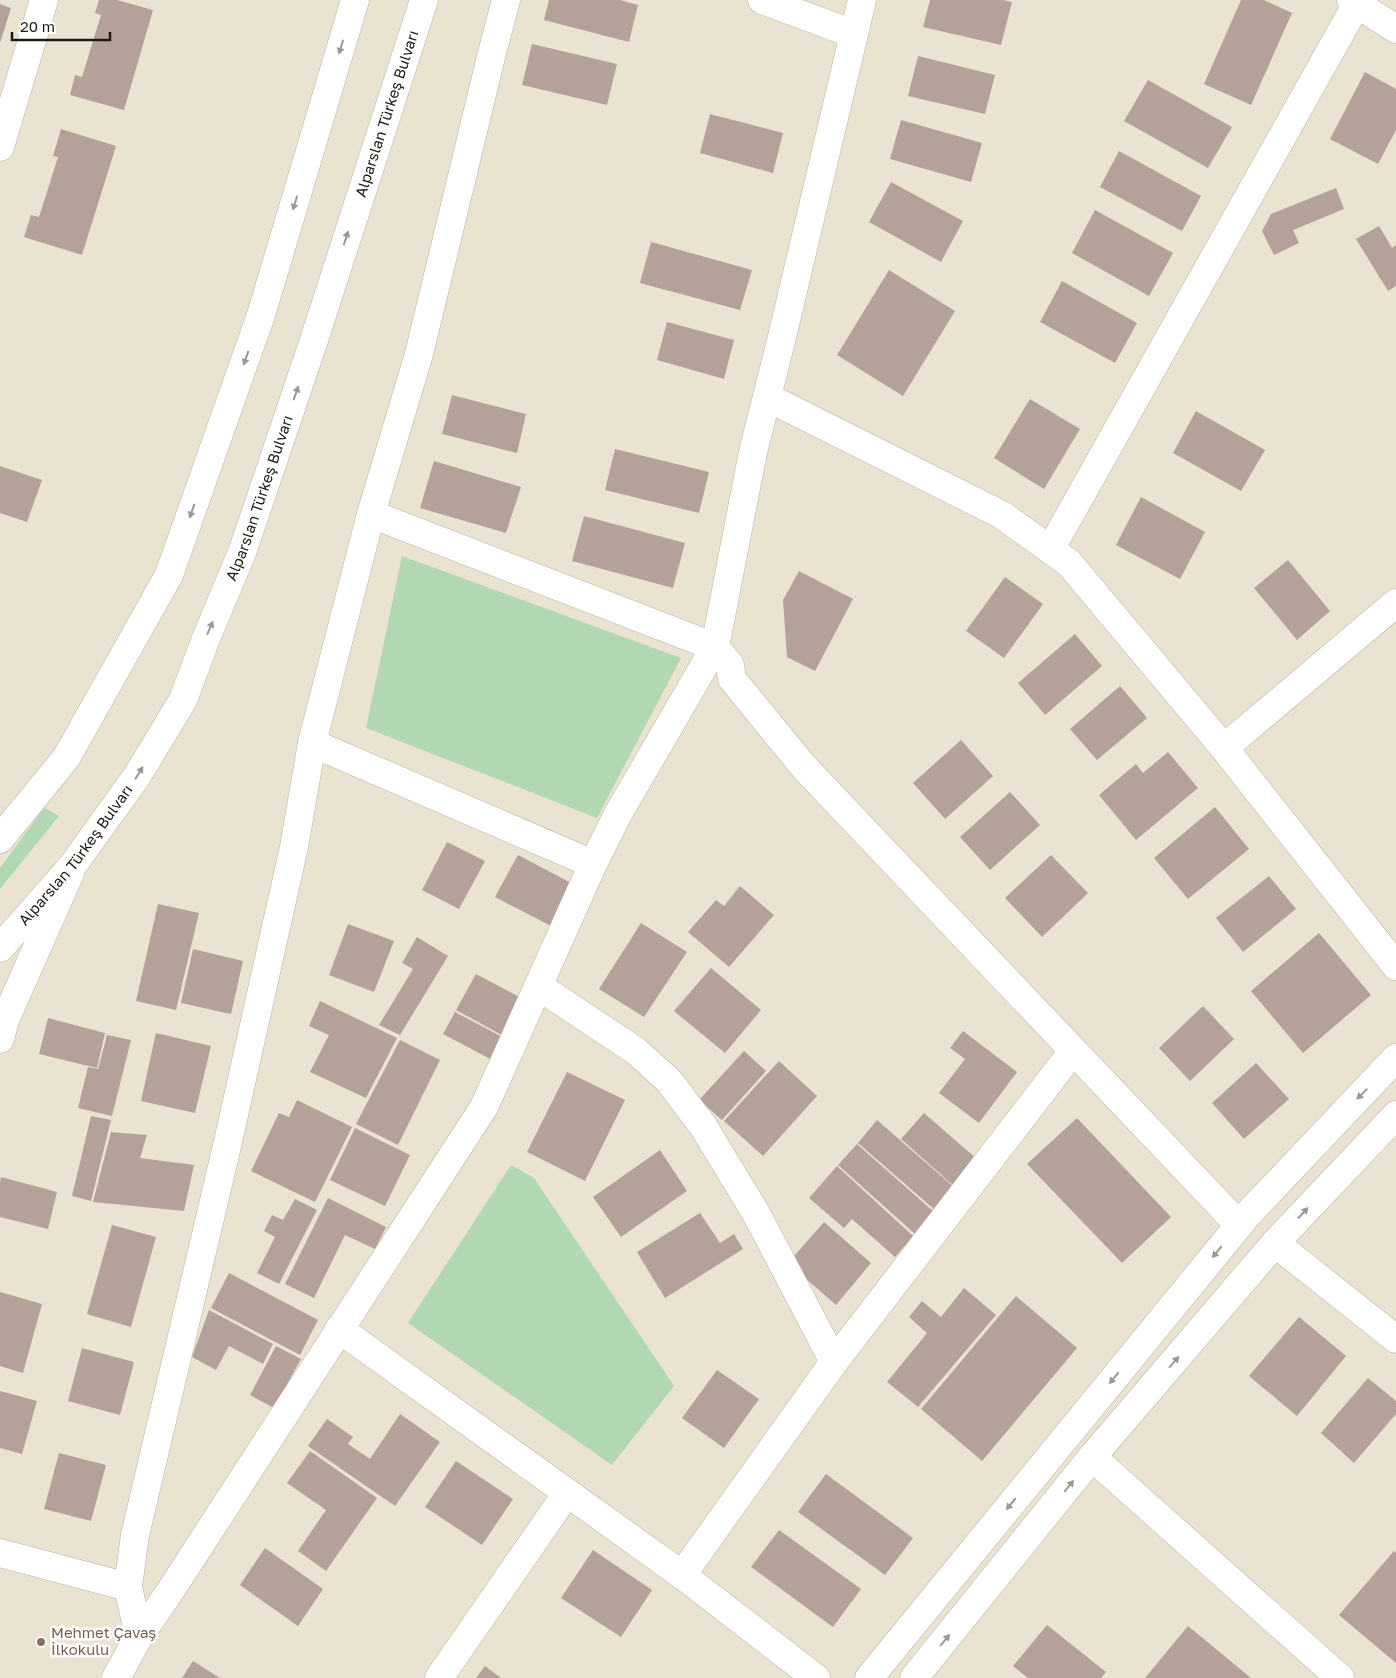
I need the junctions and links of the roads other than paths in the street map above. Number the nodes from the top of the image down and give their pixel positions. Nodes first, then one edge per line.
1 (44, 0) edge
2 (355, 0) edge
3 (424, 0) edge
4 (506, 0) edge
5 (762, 0) edge
6 (862, 0) edge
7 (1356, 1) edge
8 (1396, 29) edge
9 (854, 34) junction
10 (0, 147) edge
11 (767, 397) junction
12 (371, 514) junction
13 (1050, 550) junction
14 (1396, 603) edge
15 (715, 647) junction
16 (312, 744) junction
17 (1224, 748) junction
18 (0, 839) edge
19 (593, 864) junction
20 (73, 865) junction
21 (0, 948) edge
22 (1396, 966) edge
23 (538, 986) junction
24 (0, 1039) edge
25 (1073, 1051) junction
26 (1396, 1058) edge
27 (1396, 1115) edge
28 (1239, 1225) junction
29 (1275, 1243) junction
30 (339, 1329) junction
31 (1396, 1339) edge
32 (834, 1362) junction
33 (1092, 1457) junction
34 (567, 1493) junction
35 (0, 1553) edge
36 (682, 1575) junction
37 (128, 1587) junction
38 (139, 1636) junction
39 (116, 1678) edge
40 (439, 1678) edge
41 (816, 1678) edge
42 (868, 1678) edge
43 (914, 1678) edge
44 (1340, 1678) edge

1 - 10 street
2 -> 18 street
20 -> 3 street, Alparslan Türkeş Bulvarı
4 - 12 street
5 - 9 street
6 - 9 street
7 - 8 street
7 - 13 street
9 - 11 street
11 - 13 street
11 - 15 street
12 - 15 street
12 - 16 street
13 - 17 street
14 - 17 street
15 - 19 street
15 - 25 street
16 - 19 street
16 - 37 street
17 - 22 street
19 - 23 street
20 - 21 street, Alparslan Türkeş Bulvarı
20 - 24 street
23 - 30 street
23 - 32 street
25 - 28 street
25 - 32 street
26 -> 28 street
29 -> 27 street
28 -> 42 street
29 - 31 street
33 -> 29 street
30 - 34 street
30 - 38 street
32 - 36 street
43 -> 33 street
33 - 44 street
34 - 36 street
34 - 40 street
35 - 37 street
36 - 41 street
37 - 38 street
38 - 39 street

